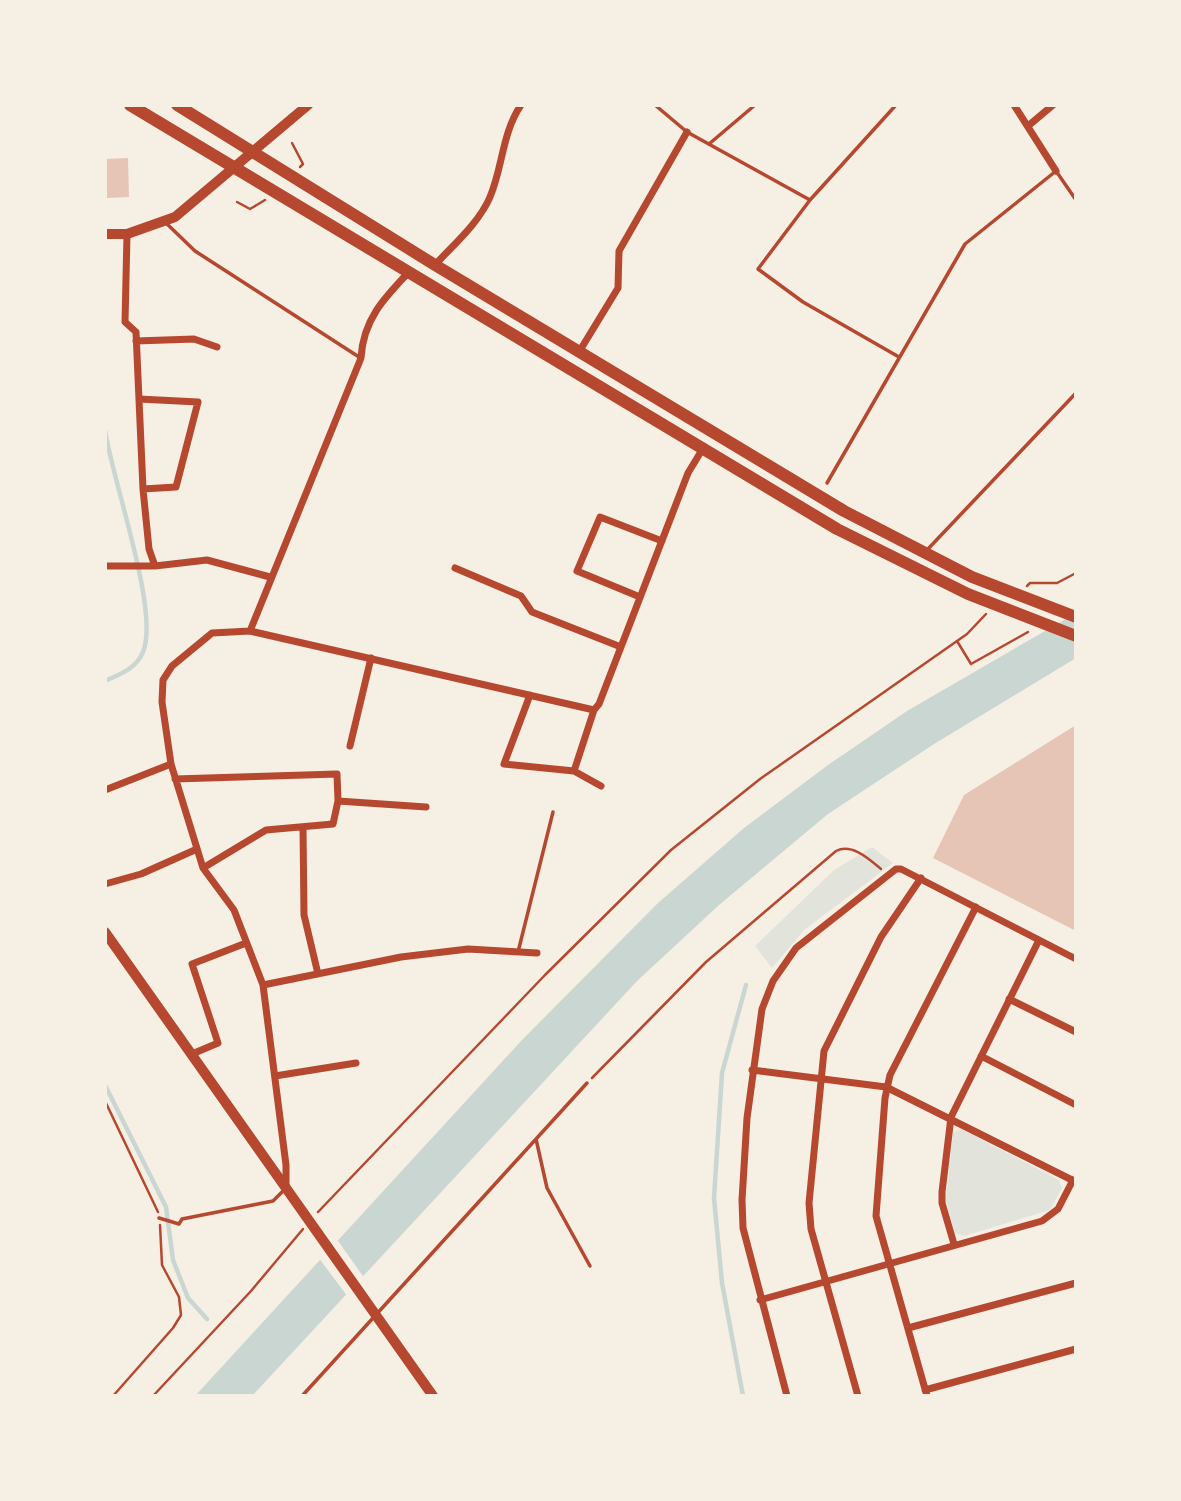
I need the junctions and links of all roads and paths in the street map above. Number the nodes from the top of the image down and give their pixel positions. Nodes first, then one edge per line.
1 (130, 105) edge
2 (177, 105) edge
3 (308, 105) edge
4 (521, 105) edge
5 (654, 105) edge
6 (755, 105) edge
7 (896, 105) edge
8 (1014, 105) edge
9 (1054, 105) edge
10 (1028, 126) junction
11 (687, 132) junction
12 (292, 143) dead end
13 (709, 144) junction
14 (254, 151) junction
15 (303, 164) dead end
16 (235, 168) junction
17 (1056, 171) junction
18 (810, 200) junction
19 (1076, 200) edge
20 (237, 202) dead end
21 (259, 205) dead end
22 (164, 221) junction
23 (105, 234) edge
24 (127, 234) junction
25 (435, 265) junction
26 (409, 272) junction
27 (555, 338) junction
28 (136, 341) junction
29 (217, 347) dead end
30 (579, 353) junction
31 (545, 354) junction
32 (899, 357) junction
33 (361, 358) junction
34 (1075, 396) edge
35 (139, 400) junction
36 (702, 450) junction
37 (827, 483) dead end
38 (143, 489) junction
39 (662, 541) junction
40 (925, 554) junction
41 (105, 566) edge
42 (155, 566) junction
43 (455, 568) dead end
44 (916, 571) junction
45 (1076, 573) edge
46 (270, 577) junction
47 (1026, 588) dead end
48 (640, 597) junction
49 (986, 613) dead end
50 (1076, 617) edge
51 (250, 631) junction
52 (1030, 631) dead end
53 (1076, 636) edge
54 (957, 641) junction
55 (621, 647) junction
56 (371, 658) junction
57 (530, 695) junction
58 (594, 710) junction
59 (350, 746) dead end
60 (171, 764) junction
61 (574, 771) junction
62 (175, 779) junction
63 (601, 786) dead end
64 (105, 790) edge
65 (338, 801) junction
66 (426, 807) dead end
67 (553, 812) dead end
68 (303, 827) junction
69 (197, 849) junction
70 (203, 868) junction
71 (883, 871) dead end
72 (921, 878) junction
73 (105, 884) edge
74 (976, 907) junction
75 (105, 932) edge
76 (1039, 940) junction
77 (246, 943) junction
78 (518, 953) junction
79 (537, 953) dead end
80 (1076, 959) edge
81 (318, 974) junction
82 (262, 985) junction
83 (1009, 999) junction
84 (1076, 1032) edge
85 (191, 1054) junction
86 (981, 1056) junction
87 (356, 1063) dead end
88 (752, 1070) junction
89 (275, 1076) junction
90 (820, 1077) junction
91 (587, 1083) joint
92 (886, 1087) junction
93 (105, 1101) edge
94 (1076, 1105) edge
95 (951, 1117) junction
96 (536, 1139) junction
97 (1075, 1181) edge
98 (286, 1188) junction
99 (159, 1218) junction
100 (313, 1219) junction
101 (954, 1244) junction
102 (890, 1262) junction
103 (590, 1266) dead end
104 (826, 1281) junction
105 (1076, 1283) edge
106 (760, 1300) junction
107 (375, 1315) junction
108 (908, 1328) junction
109 (1076, 1349) edge
110 (926, 1393) edge
111 (113, 1396) edge
112 (153, 1396) edge
113 (302, 1396) edge
114 (433, 1396) edge
115 (787, 1396) edge
116 (858, 1396) edge

1 - 16 highway
2 - 14 highway
3 - 14 main road
4 - 25 street
5 - 11 lane
6 - 13 lane
7 - 18 lane
8 - 10 street
9 - 10 street
10 - 17 street
11 - 13 lane
11 - 30 street
12 - 15 path
13 - 18 lane
14 - 16 main road
14 - 25 highway
16 - 22 main road
16 - 26 highway
17 - 19 lane
17 - 32 lane
18 - 32 lane
20 - 21 path
22 - 24 main road
22 - 33 lane
23 - 24 main road
24 - 28 street
25 - 27 highway
26 - 31 highway
26 - 33 street
27 - 30 highway
27 - 31 lane
28 - 29 street
28 - 35 street
30 - 40 highway
31 - 36 highway
32 - 37 lane
33 - 46 street
34 - 40 lane
35 - 38 street
35 - 38 street
36 - 39 street
36 - 44 highway
38 - 42 street
39 - 48 street
39 - 48 street
40 - 44 lane
40 - 50 highway
41 - 42 street
42 - 46 street
43 - 55 street
44 - 53 highway
45 - 47 path
46 - 51 street
48 - 55 street
49 - 54 path
51 - 56 street
51 - 60 street
52 - 54 path
54 - 100 path
55 - 58 street
56 - 57 street
56 - 59 street
57 - 58 street
57 - 61 street
58 - 61 street
60 - 62 street
60 - 64 street
61 - 63 street
62 - 65 street
62 - 69 street
65 - 66 street
65 - 68 street
67 - 78 lane
68 - 70 street
68 - 81 street
69 - 70 street
69 - 73 street
70 - 77 street
71 - 91 path
72 - 74 street
72 - 88 street
72 - 90 street
74 - 76 street
74 - 92 street
75 - 85 main road
76 - 80 street
76 - 83 street
77 - 82 street
77 - 85 street
78 - 79 street
78 - 81 street
81 - 82 street
82 - 89 street
83 - 84 street
83 - 86 street
85 - 98 main road
86 - 94 street
86 - 95 street
87 - 89 street
88 - 90 street
88 - 106 street
89 - 98 street
90 - 92 street
90 - 104 street
91 - 96 lane
92 - 95 street
92 - 102 street
93 - 99 path
95 - 97 street
95 - 101 street
96 - 103 lane
96 - 107 lane
97 - 101 street
98 - 99 lane
98 - 100 main road
99 - 111 path
100 - 107 main road
100 - 112 path
101 - 102 street
102 - 104 street
102 - 108 street
104 - 106 street
104 - 116 street
105 - 108 street
106 - 115 street
107 - 113 lane
107 - 114 main road
108 - 110 street
109 - 110 street

